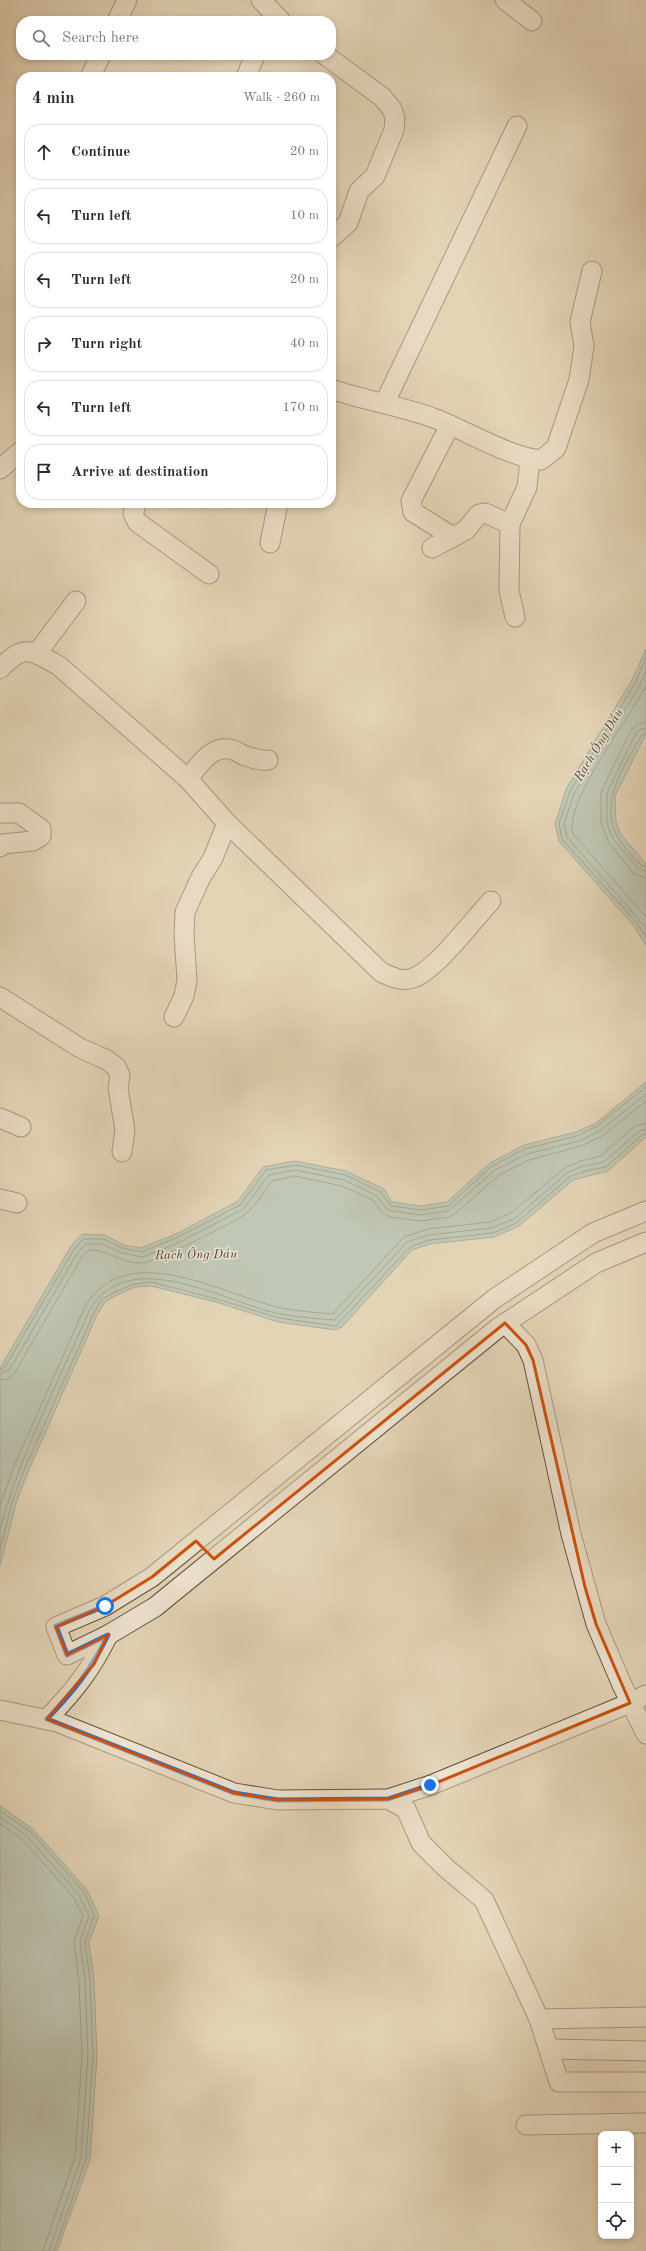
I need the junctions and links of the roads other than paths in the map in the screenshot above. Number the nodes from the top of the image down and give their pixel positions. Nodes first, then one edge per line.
1 (127, 0) edge
2 (505, 0) edge
3 (119, 16) edge
4 (532, 21) dead end
5 (98, 60) edge
6 (253, 60) edge
7 (332, 60) edge
8 (92, 72) edge
9 (248, 72) edge
10 (517, 126) dead end
11 (336, 234) edge
12 (592, 271) dead end
13 (336, 393) edge
14 (385, 402) junction
15 (450, 425) junction
16 (16, 455) edge
17 (530, 459) junction
18 (0, 469) edge
19 (135, 508) edge
20 (277, 508) edge
21 (510, 524) junction
22 (453, 537) junction
23 (270, 543) dead end
24 (432, 548) dead end
25 (209, 574) dead end
26 (76, 601) dead end
27 (515, 617) dead end
28 (37, 653) junction
29 (0, 670) edge
30 (268, 760) dead end
31 (188, 779) junction
32 (0, 812) edge
33 (227, 823) junction
34 (0, 847) edge
35 (491, 900) dead end
36 (0, 997) edge
37 (174, 1017) dead end
38 (0, 1118) edge
39 (21, 1127) dead end
40 (122, 1152) dead end
41 (646, 1211) edge
42 (646, 1242) edge
43 (506, 1323) junction
44 (196, 1541) junction
45 (214, 1559) junction
46 (108, 1635) junction
47 (638, 1699) edge
48 (4, 1711) edge
49 (47, 1719) junction
50 (646, 1734) edge
51 (388, 1799) junction
52 (646, 2018) edge
53 (539, 2019) junction
54 (549, 2049) junction
55 (646, 2051) edge
56 (646, 2082) edge
57 (646, 2123) edge
58 (526, 2125) dead end

1 - 3 street
2 - 4 street
5 - 8 street
6 - 9 street
7 - 11 street
10 - 14 street
12 - 17 street
13 - 14 street
14 - 15 street
15 - 17 street
15 - 22 street
16 - 18 street
17 - 21 street
19 - 25 street
20 - 23 street
21 - 22 street
21 - 27 street
22 - 24 street
26 - 28 street
28 - 29 street
28 - 31 street
30 - 31 street
31 - 33 street
32 - 34 street
33 - 35 street
33 - 37 street
36 - 40 street
38 - 39 street
41 - 44 street
42 - 43 street
43 - 45 street
43 - 47 street
44 - 45 street
44 - 46 street
45 - 46 street
46 - 49 street
47 - 50 street
47 - 51 street
48 - 49 street
49 - 51 street
51 - 53 street
52 - 53 street
53 - 54 street
54 - 55 street
54 - 56 street
57 - 58 street

